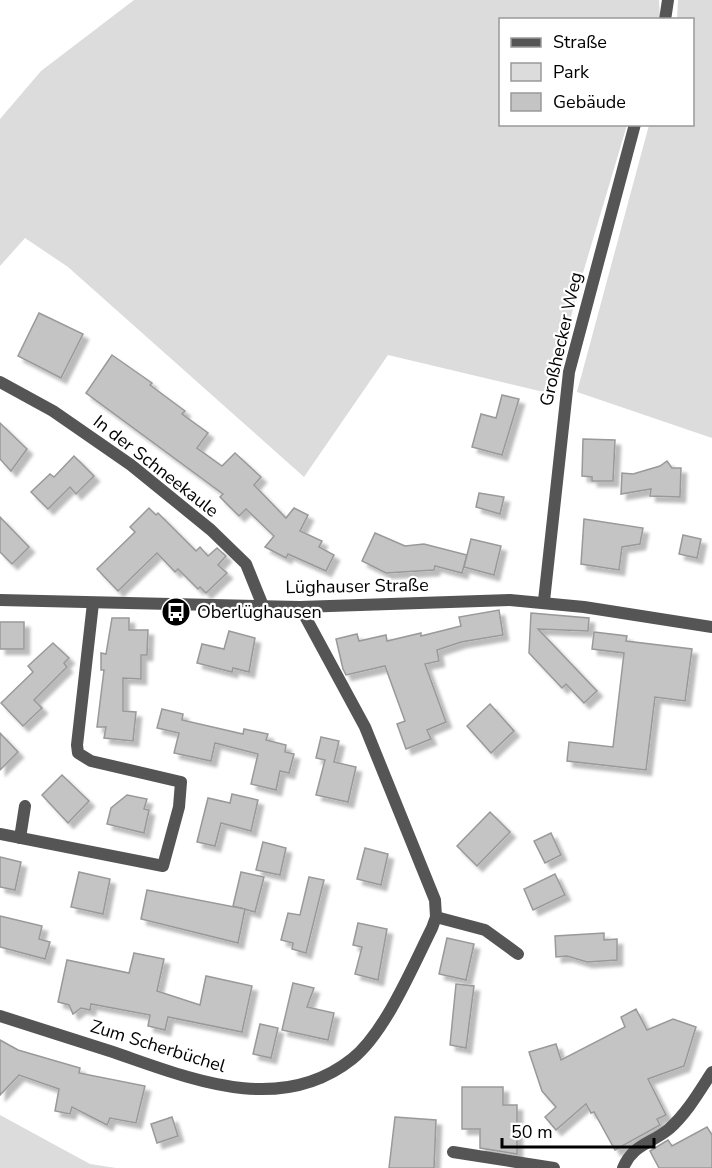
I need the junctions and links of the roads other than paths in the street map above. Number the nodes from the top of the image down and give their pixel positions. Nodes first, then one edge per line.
1 (668, 0) edge
2 (665, 18) edge
3 (634, 126) edge
4 (0, 382) edge
5 (0, 600) edge
6 (544, 601) junction
7 (93, 603) junction
8 (263, 606) junction
9 (300, 607) junction
10 (712, 627) edge
11 (25, 806) dead end
12 (0, 834) edge
13 (20, 838) junction
14 (436, 917) junction
15 (518, 954) dead end
16 (0, 1016) edge
17 (712, 1072) edge
18 (453, 1152) dead end
19 (554, 1168) edge
20 (623, 1168) edge

1 - 2 street
3 - 6 street, Großhecker Weg
4 - 8 street, In der Schneekaule
5 - 7 street, Lüghauser Straße
6 - 9 street, Lüghauser Straße
6 - 10 street, Lüghauser Straße
7 - 8 street, Lüghauser Straße
7 - 13 street
8 - 9 street, Lüghauser Straße
9 - 14 street
11 - 13 street
12 - 13 street
14 - 15 street
14 - 16 street, Zum Scherbüchel
17 - 20 street
18 - 19 street

